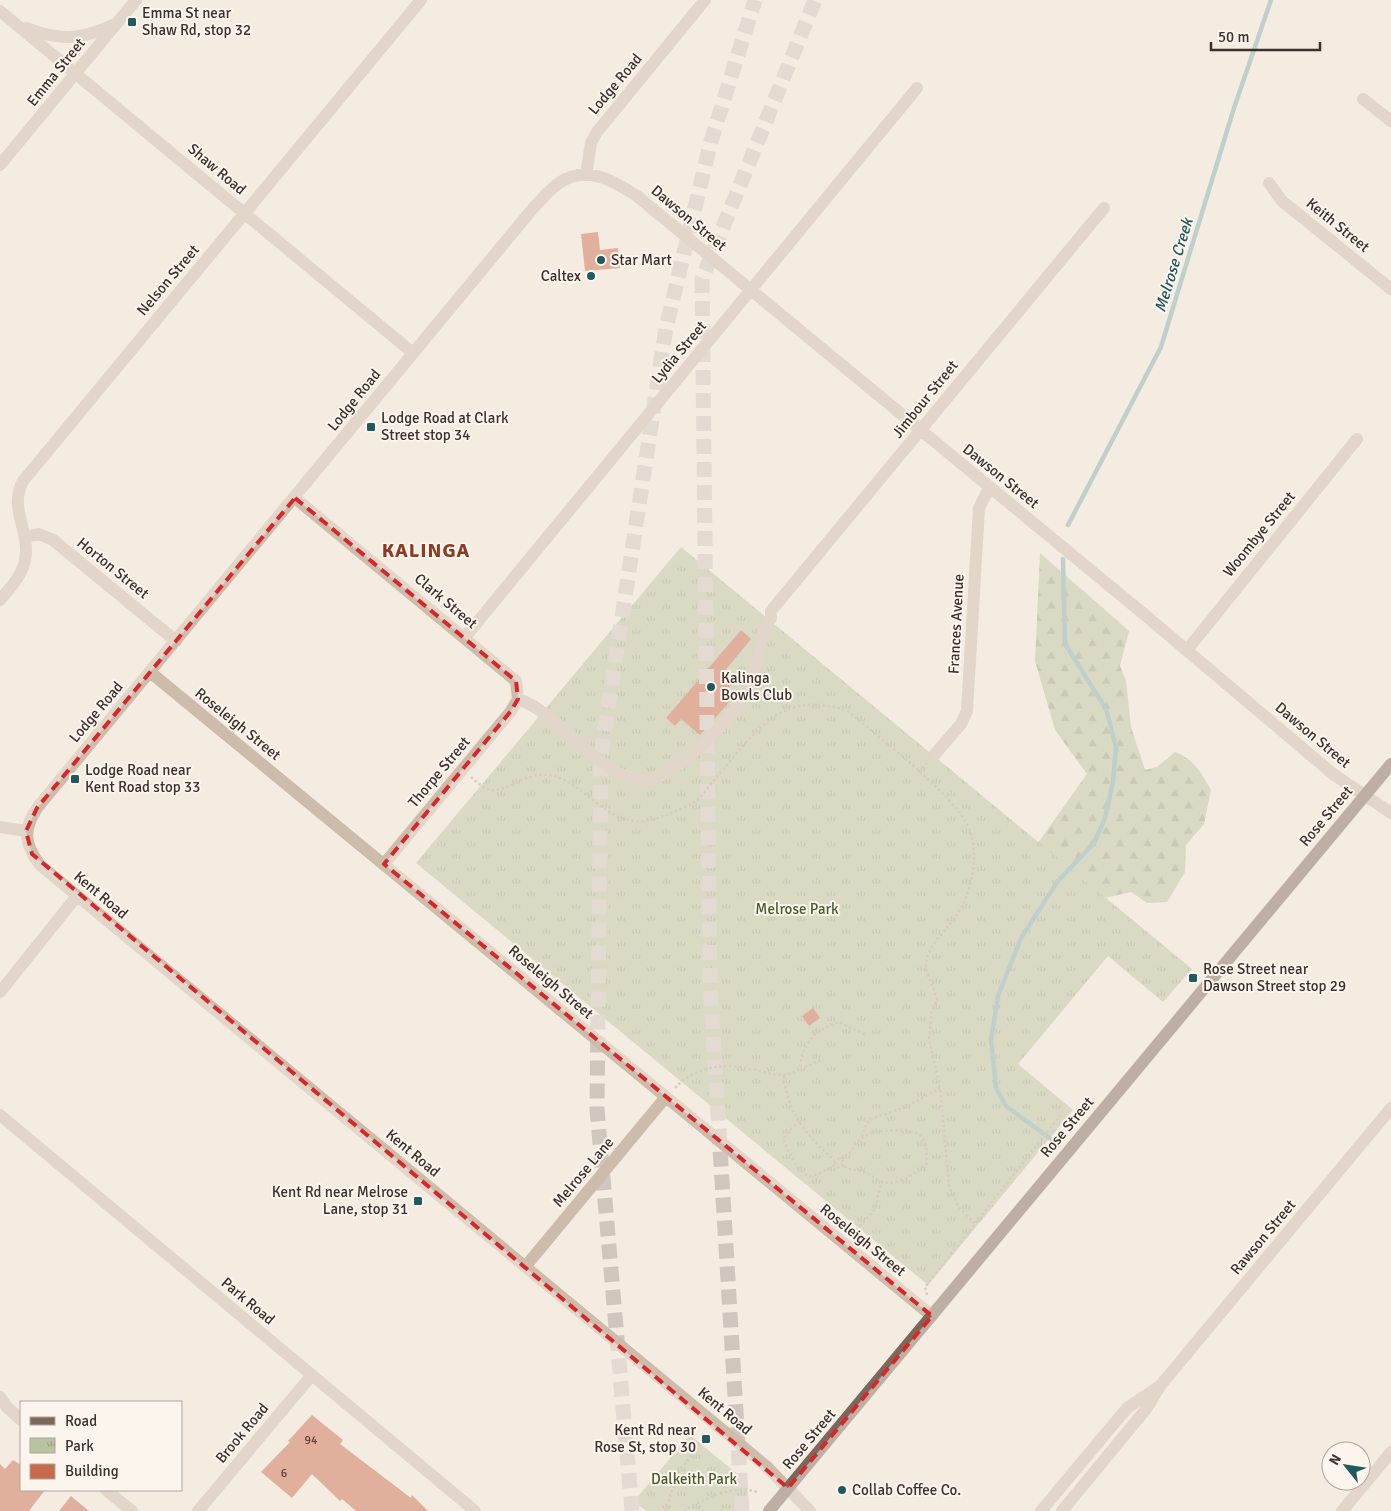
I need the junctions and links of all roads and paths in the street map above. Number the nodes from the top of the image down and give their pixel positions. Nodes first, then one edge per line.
1 (136, 0) edge
2 (421, 0) edge
3 (705, 0) edge
4 (0, 11) edge
5 (117, 23) junction
6 (18, 24) junction
7 (76, 74) junction
8 (918, 88) dead end
9 (1363, 99) dead end
10 (1391, 121) edge
11 (0, 165) edge
12 (586, 175) junction
13 (1269, 183) dead end
14 (1104, 208) dead end
15 (244, 213) junction
16 (1391, 289) edge
17 (751, 291) junction
18 (413, 353) junction
19 (920, 430) junction
20 (1357, 439) dead end
21 (989, 488) junction
22 (295, 498) junction
23 (25, 537) junction
24 (0, 600) edge
25 (465, 638) junction
26 (176, 640) junction
27 (1187, 650) junction
28 (150, 672) junction
29 (518, 699) junction
30 (935, 754) dead end
31 (1391, 764) edge
32 (462, 770) junction
33 (1364, 795) junction
34 (1391, 813) edge
35 (0, 827) edge
36 (26, 831) junction
37 (384, 864) junction
38 (78, 896) junction
39 (0, 992) edge
40 (866, 1035) dead end
41 (821, 1060) dead end
42 (800, 1068) junction
43 (784, 1076) junction
44 (940, 1088) junction
45 (665, 1098) junction
46 (1391, 1108) edge
47 (1063, 1112) dead end
48 (0, 1115) edge
49 (800, 1122) junction
50 (862, 1137) junction
51 (840, 1158) junction
52 (835, 1160) junction
53 (836, 1165) junction
54 (843, 1166) junction
55 (881, 1182) junction
56 (974, 1224) junction
57 (844, 1245) junction
58 (525, 1267) junction
59 (932, 1316) junction
60 (312, 1376) junction
61 (1160, 1386) junction
62 (2, 1407) edge
63 (20, 1419) edge
64 (715, 1424) junction
65 (1391, 1452) edge
66 (788, 1488) junction
67 (107, 1491) edge
68 (757, 1492) dead end
69 (132, 1511) edge
70 (198, 1511) edge
71 (475, 1511) edge
72 (665, 1511) edge
73 (684, 1511) edge
74 (769, 1511) edge
75 (810, 1511) edge
76 (1041, 1511) edge
77 (1062, 1511) edge
78 (1342, 1511) edge

1 - 5 street, Emma Street
2 - 15 street, Nelson Street
3 - 12 street, Lodge Road
4 - 6 street, Shaw Road
5 - 6 street
5 - 7 street, Emma Street
6 - 7 street, Shaw Road
7 - 11 street, Emma Street
7 - 15 street, Shaw Road
8 - 17 street, Lydia Street
9 - 10 street
12 - 17 street, Dawson Street
12 - 18 street, Lodge Road
13 - 16 street, Keith Street
14 - 19 street, Jimbour Street
15 - 18 street, Shaw Road
15 - 23 street, Nelson Street
17 - 19 street, Dawson Street
17 - 25 street, Lydia Street
18 - 22 street, Lodge Road
19 - 21 street, Dawson Street
19 - 29 street, Jimbour Street
20 - 27 street, Woombye Street
21 - 27 street, Dawson Street
21 - 30 street, Frances Avenue
22 - 25 street, Clark Street
22 - 26 street, Lodge Road
23 - 24 street, Nelson Street
23 - 26 street, Horton Street
25 - 29 street, Clark Street
26 - 28 street, Lodge Road
27 - 33 street, Dawson Street
28 - 36 street, Lodge Road
28 - 37 street, Roseleigh Street
29 - 32 street, Thorpe Street
31 - 33 main road, Rose Street
32 - 37 street, Thorpe Street
32 - 44 path
33 - 34 street, Dawson Street
33 - 59 main road, Rose Street
35 - 36 street
36 - 38 street, Kent Road
37 - 45 street, Roseleigh Street
38 - 39 street
38 - 58 street, Kent Road
40 - 42 path
41 - 42 path
42 - 43 path
43 - 45 path
43 - 49 path
44 - 50 path
44 - 56 path
45 - 57 street, Roseleigh Street
45 - 58 street, Melrose Lane
46 - 61 street, Rawson Street
47 - 56 path
48 - 60 street, Park Road
49 - 52 path
49 - 53 path
50 - 51 path
50 - 55 path
51 - 52 path
51 - 54 path
52 - 53 path
53 - 54 path
54 - 55 path
55 - 57 path
56 - 59 path
57 - 59 street, Roseleigh Street
58 - 64 street, Kent Road
59 - 66 main road, Rose Street
60 - 70 street, Brook Road
60 - 71 street, Park Road
61 - 76 street, Rawson Street
61 - 77 street, Rawson Street
62 - 63 street
64 - 66 street, Kent Road
64 - 72 path
65 - 78 street
66 - 74 main road, Rose Street
66 - 75 street, Kent Road
67 - 69 street
68 - 73 path

